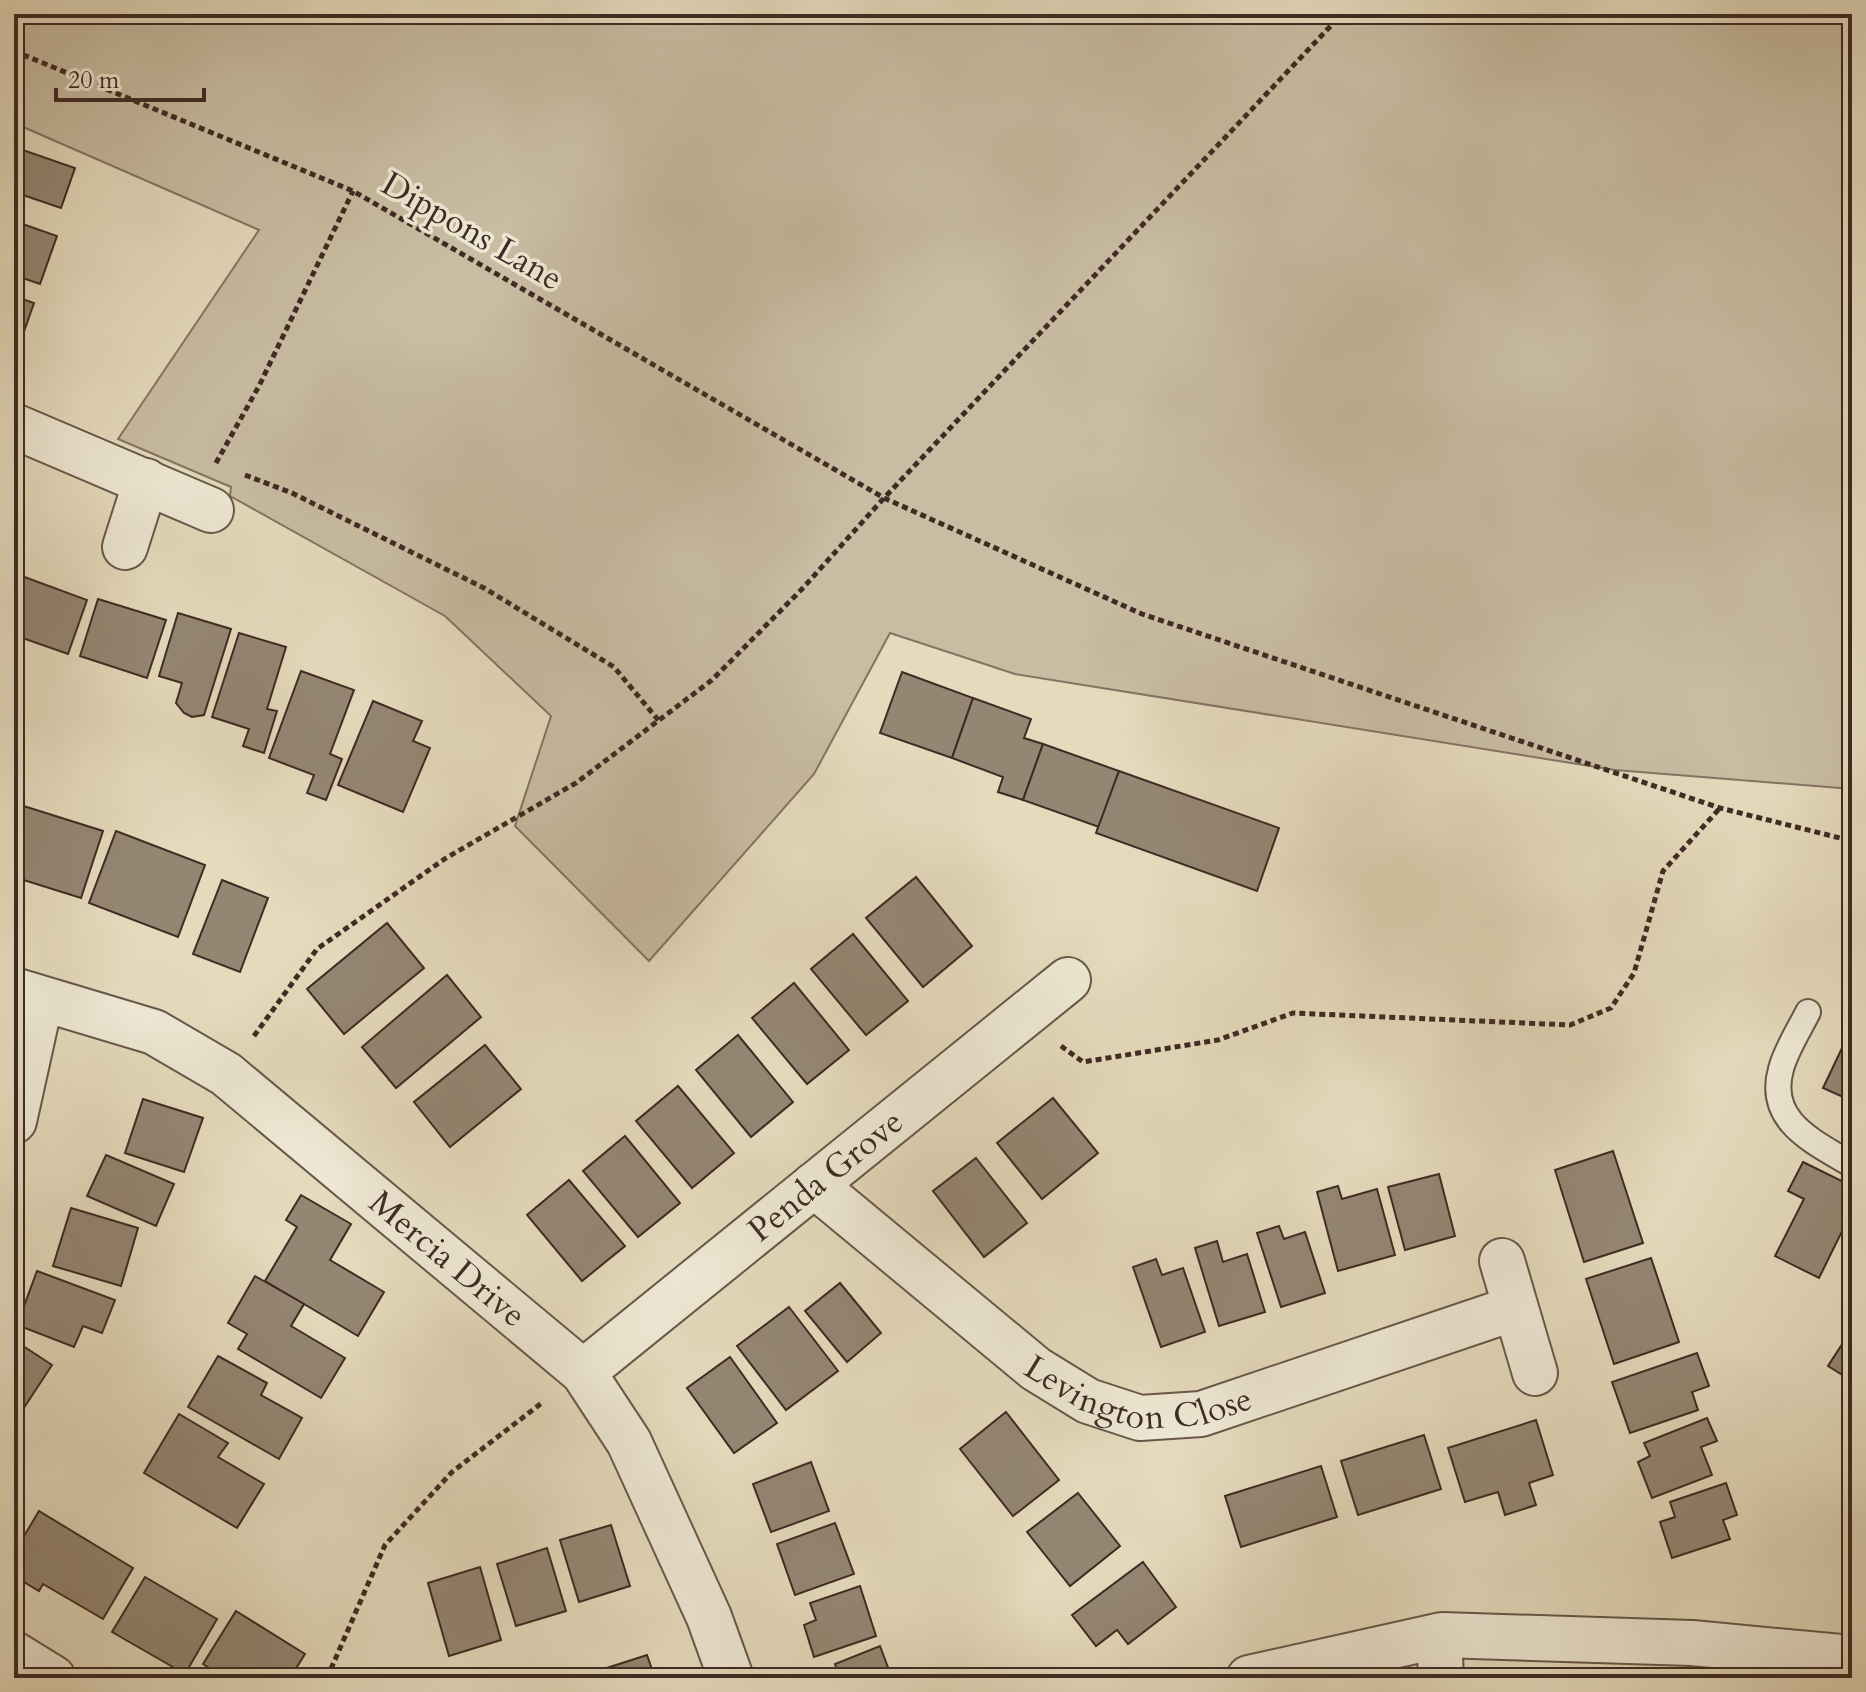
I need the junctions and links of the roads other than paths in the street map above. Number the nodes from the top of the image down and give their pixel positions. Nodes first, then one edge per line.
1 (14, 426) edge
2 (146, 481) junction
3 (211, 510) dead end
4 (125, 547) dead end
5 (1068, 980) dead end
6 (28, 995) edge
7 (1808, 1012) dead end
8 (14, 1121) edge
9 (1852, 1165) edge
10 (814, 1185) junction
11 (1502, 1261) dead end
12 (1515, 1308) junction
13 (583, 1372) junction
14 (1535, 1373) dead end
15 (1440, 1657) edge
16 (1852, 1658) edge
17 (731, 1678) edge
18 (1249, 1678) edge

1 - 2 street
2 - 3 street
2 - 4 street
5 - 10 street, Penda Grove
6 - 8 street
6 - 13 street, Mercia Drive
7 - 9 lane
10 - 12 street, Levington Close
10 - 13 street, Penda Grove
11 - 12 street
12 - 14 street
13 - 17 street, Mercia Drive
15 - 16 street
15 - 18 street

